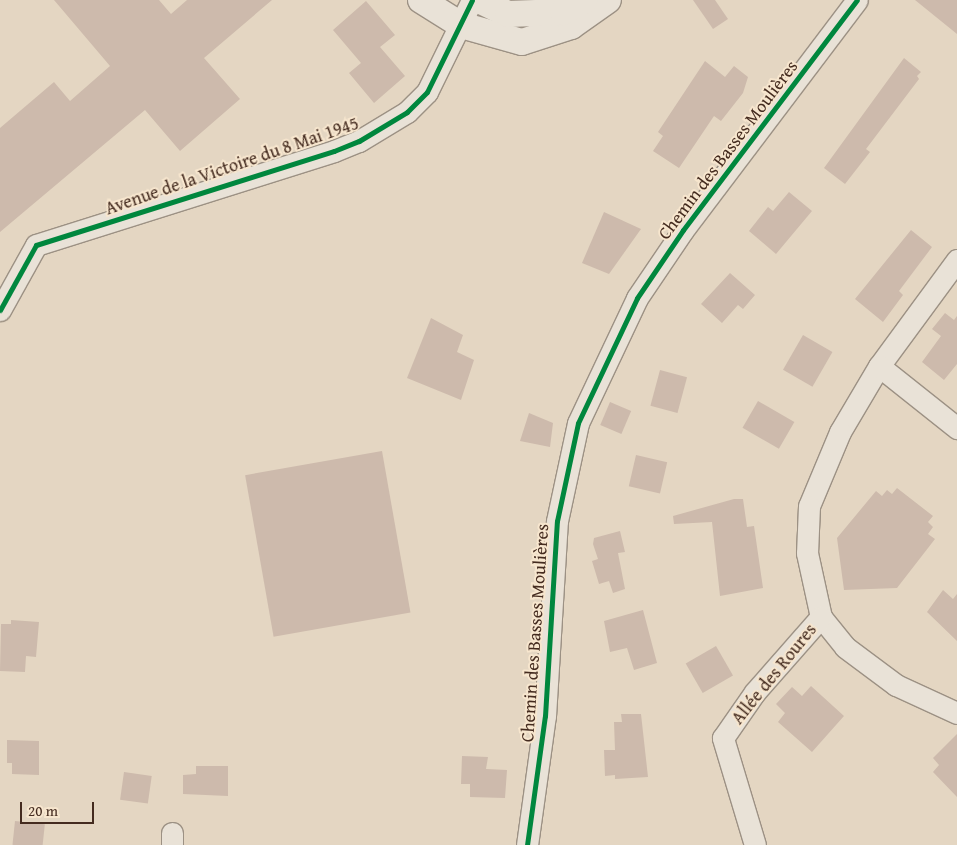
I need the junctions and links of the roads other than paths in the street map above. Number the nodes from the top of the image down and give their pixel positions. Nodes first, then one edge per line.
1 (421, 0) edge
2 (472, 0) edge
3 (479, 0) edge
4 (587, 0) edge
5 (608, 0) edge
6 (857, 0) edge
7 (461, 24) junction
8 (957, 260) edge
9 (0, 310) edge
10 (879, 366) junction
11 (957, 428) edge
12 (821, 617) junction
13 (957, 713) edge
14 (528, 845) edge
15 (755, 845) edge

1 - 7 street
2 - 7 street, Avenue de la Victoire du 8 Mai 1945
3 - 4 street
5 - 7 street
6 - 14 street, Chemin des Basses Moulières
7 - 9 street, Avenue de la Victoire du 8 Mai 1945
8 - 10 street
10 - 11 street
10 - 12 street
12 - 13 street
12 - 15 street, Allée des Roures

